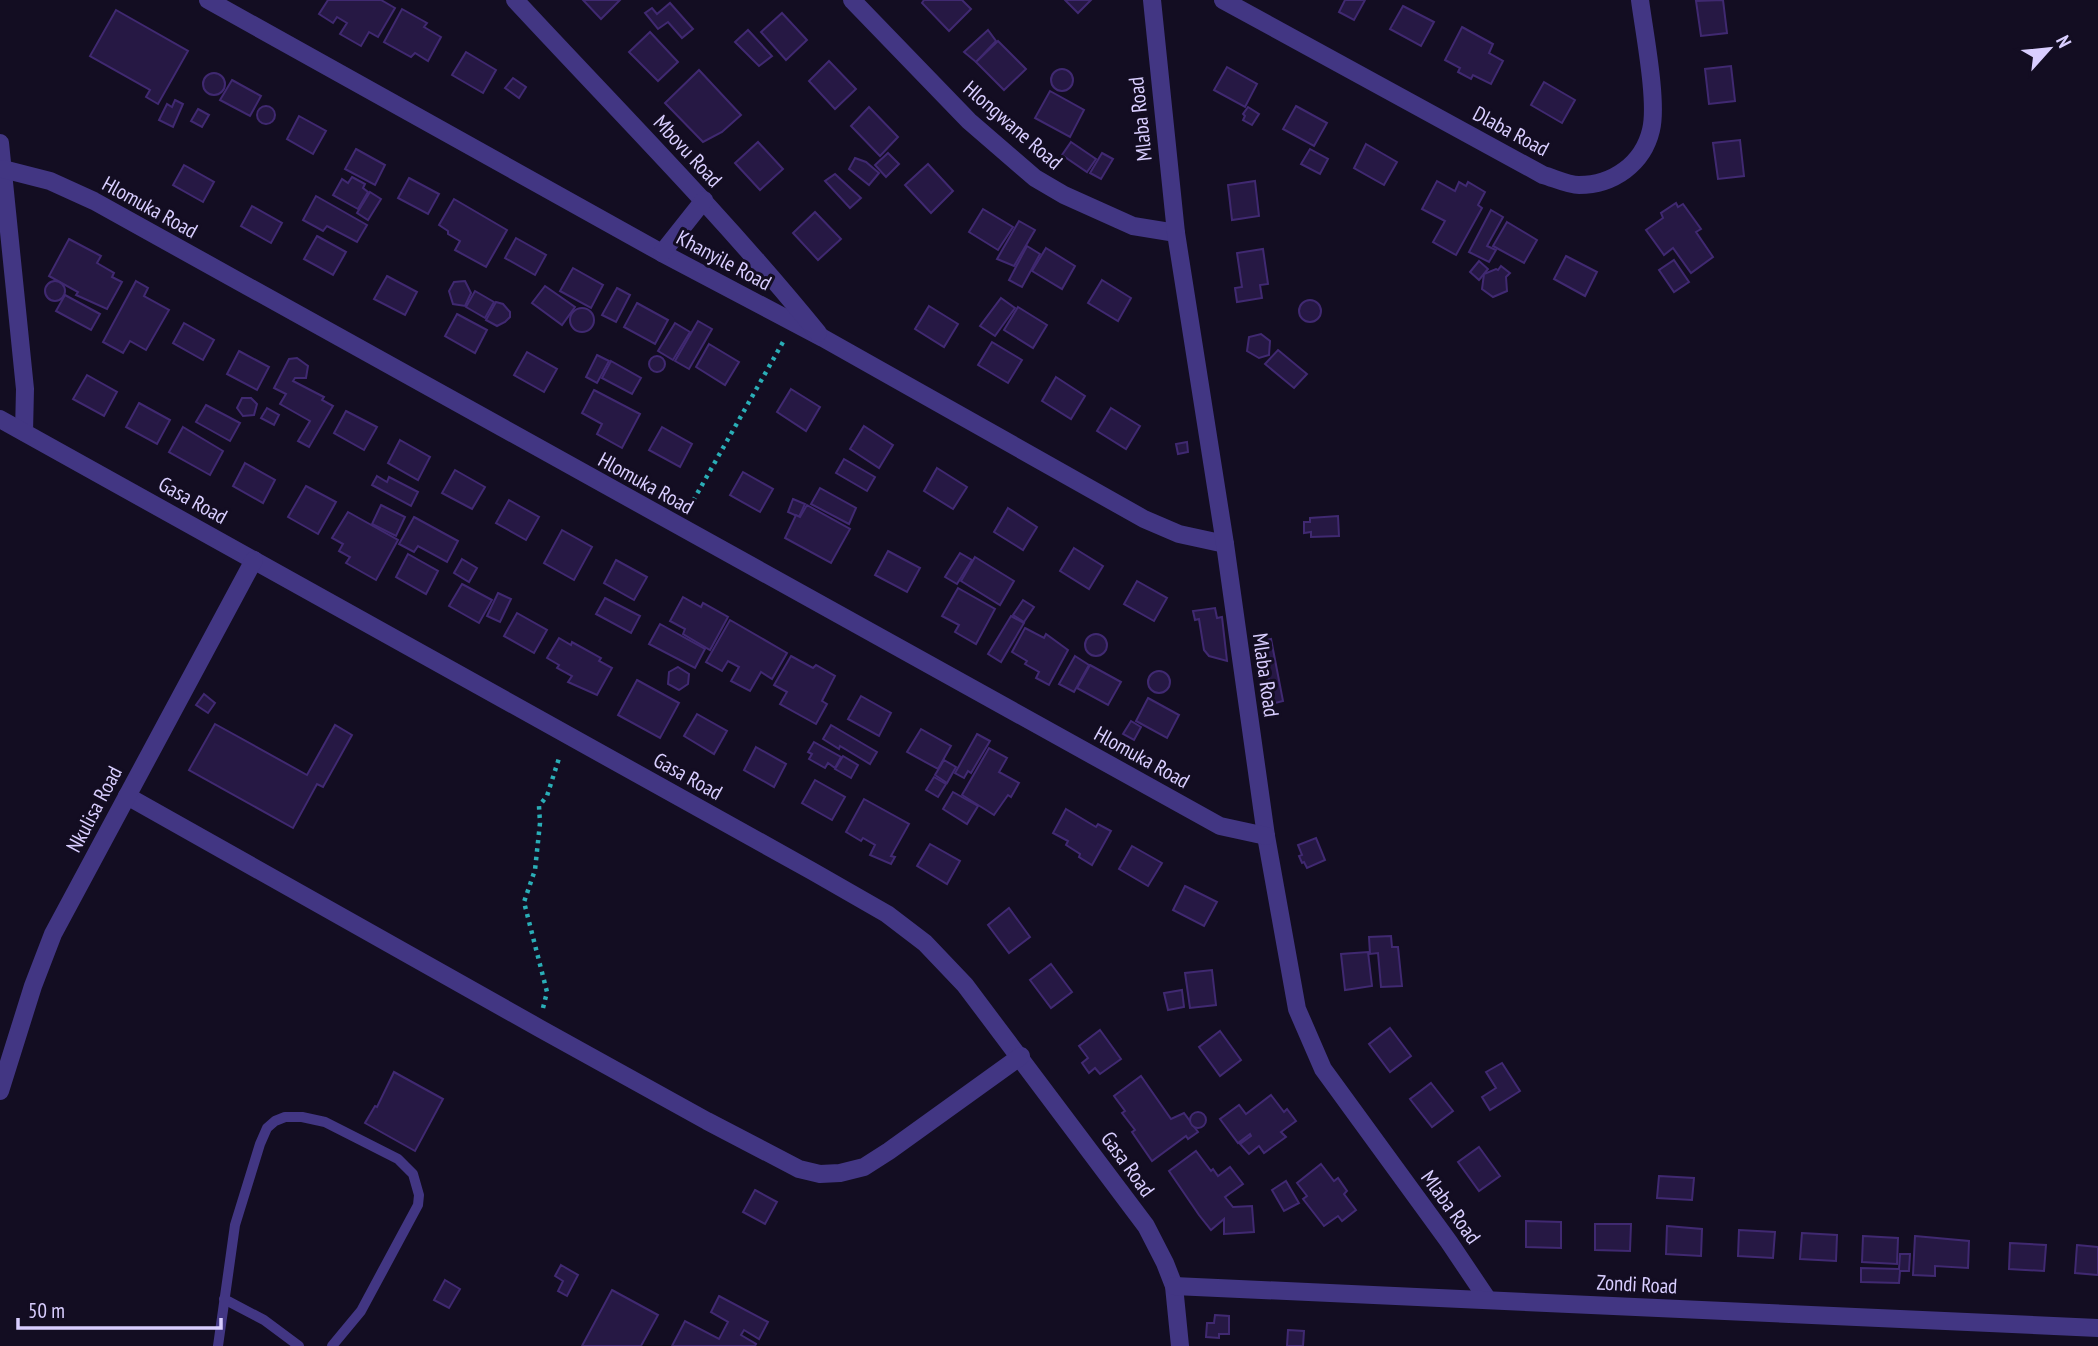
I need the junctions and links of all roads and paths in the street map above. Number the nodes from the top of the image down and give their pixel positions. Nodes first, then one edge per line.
1 (208, 0) edge
2 (515, 0) edge
3 (852, 0) edge
4 (1152, 0) edge
5 (1223, 0) edge
6 (1640, 0) edge
7 (0, 144) edge
8 (3, 169) junction
9 (704, 200) junction
10 (1176, 233) junction
11 (662, 253) junction
12 (794, 323) junction
13 (823, 338) junction
14 (0, 419) edge
15 (24, 432) junction
16 (679, 527) junction
17 (1225, 544) junction
18 (254, 560) junction
19 (570, 736) junction
20 (127, 796) junction
21 (1266, 836) junction
22 (539, 1028) junction
23 (1021, 1056) junction
24 (0, 1091) edge
25 (1174, 1286) junction
26 (224, 1300) junction
27 (1488, 1300) junction
28 (2098, 1328) edge
29 (218, 1346) edge
30 (299, 1346) edge
31 (332, 1346) edge
32 (1180, 1346) edge

1 - 11 street, Khanyile Road
2 - 9 street, Mbovu Road
3 - 10 street, Hlongwane Road
4 - 10 street, Mlaba Road
5 - 6 street, Dlaba Road
7 - 8 street
8 - 15 street
8 - 16 street, Hlomuka Road
9 - 11 street
9 - 13 street, Mbovu Road
10 - 17 street, Mlaba Road
11 - 12 street, Khanyile Road
12 - 13 street, Khanyile Road
12 - 16 path
13 - 17 street, Khanyile Road
14 - 15 street, Gasa Road
15 - 18 street, Gasa Road
16 - 21 street, Hlomuka Road
17 - 21 street, Mlaba Road
18 - 19 street, Gasa Road
18 - 20 street, Nkulisa Road
19 - 22 path
19 - 23 street, Gasa Road
20 - 22 street
20 - 24 street, Nkulisa Road
21 - 27 street, Mlaba Road
22 - 23 street
23 - 25 street, Gasa Road
25 - 27 street, Zondi Road
25 - 32 street, Gasa Road
26 - 29 lane
26 - 30 lane
26 - 31 lane
27 - 28 street, Zondi Road

